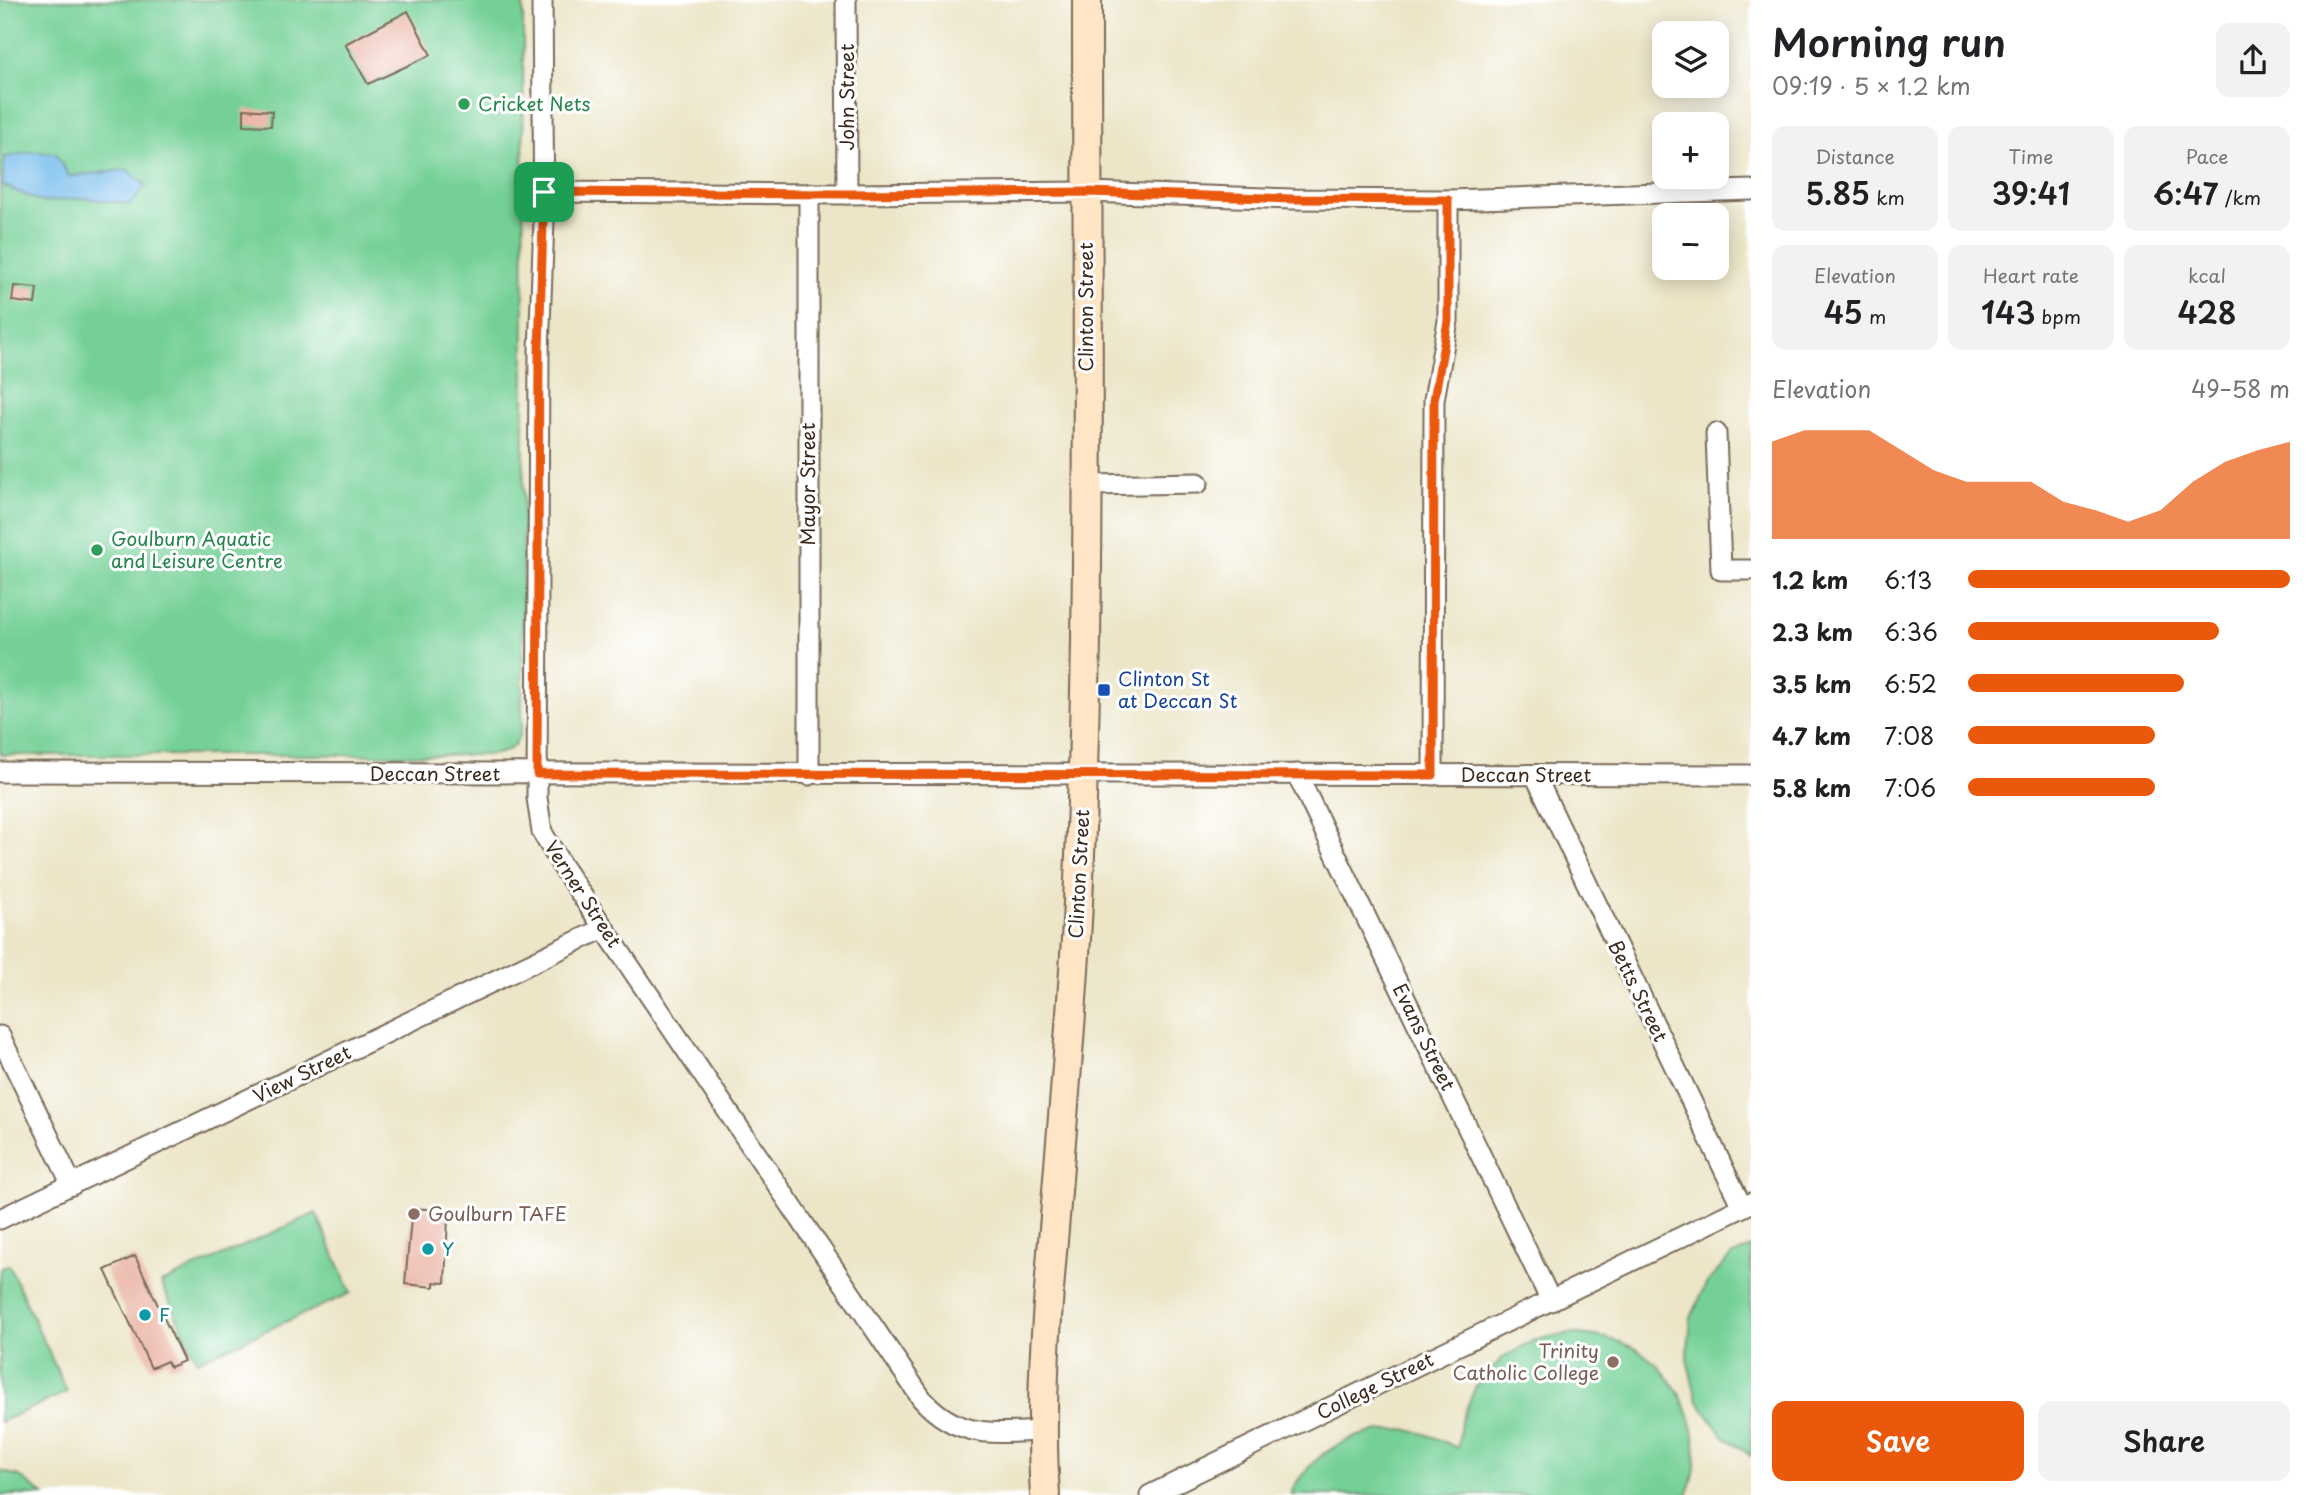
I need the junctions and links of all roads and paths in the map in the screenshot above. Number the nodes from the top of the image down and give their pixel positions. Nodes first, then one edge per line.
1 (542, 0) edge
2 (846, 0) edge
3 (1087, 0) edge
4 (1751, 190) edge
5 (544, 192) junction
6 (1087, 192) junction
7 (808, 194) junction
8 (847, 194) junction
9 (1448, 200) junction
10 (1716, 433) dead end
11 (1198, 483) dead end
12 (1088, 485) junction
13 (1751, 570) edge
14 (0, 772) edge
15 (537, 774) junction
16 (1084, 774) junction
17 (1297, 774) junction
18 (808, 775) junction
19 (1433, 775) junction
20 (1535, 775) junction
21 (1751, 775) edge
22 (604, 928) junction
23 (0, 1036) edge
24 (72, 1185) junction
25 (1747, 1205) edge
26 (0, 1219) edge
27 (1551, 1301) junction
28 (1042, 1431) junction
29 (1045, 1495) edge
30 (1150, 1495) edge

1 - 5 street, Verner Street
2 - 8 street, John Street
3 - 6 street, Clinton Street
4 - 9 street
5 - 7 street
5 - 15 street, Verner Street
6 - 8 street
6 - 9 street
6 - 12 street, Clinton Street
7 - 8 street
7 - 18 street, Mayor Street
9 - 19 street
10 - 13 street
11 - 12 street
12 - 16 street, Clinton Street
14 - 15 street, Deccan Street
15 - 18 street, Deccan Street
15 - 22 street, Verner Street
16 - 17 street, Deccan Street
16 - 18 street, Deccan Street
16 - 28 street, Clinton Street
17 - 19 street, Deccan Street
17 - 27 street, Evans Street
19 - 20 street, Deccan Street
20 - 21 street, Deccan Street
20 - 25 street, Betts Street
22 - 24 street, View Street
22 - 28 street, Verner Street
23 - 24 street
24 - 26 street, View Street
25 - 27 street, College Street
27 - 30 street, College Street
28 - 29 street, Clinton Street

